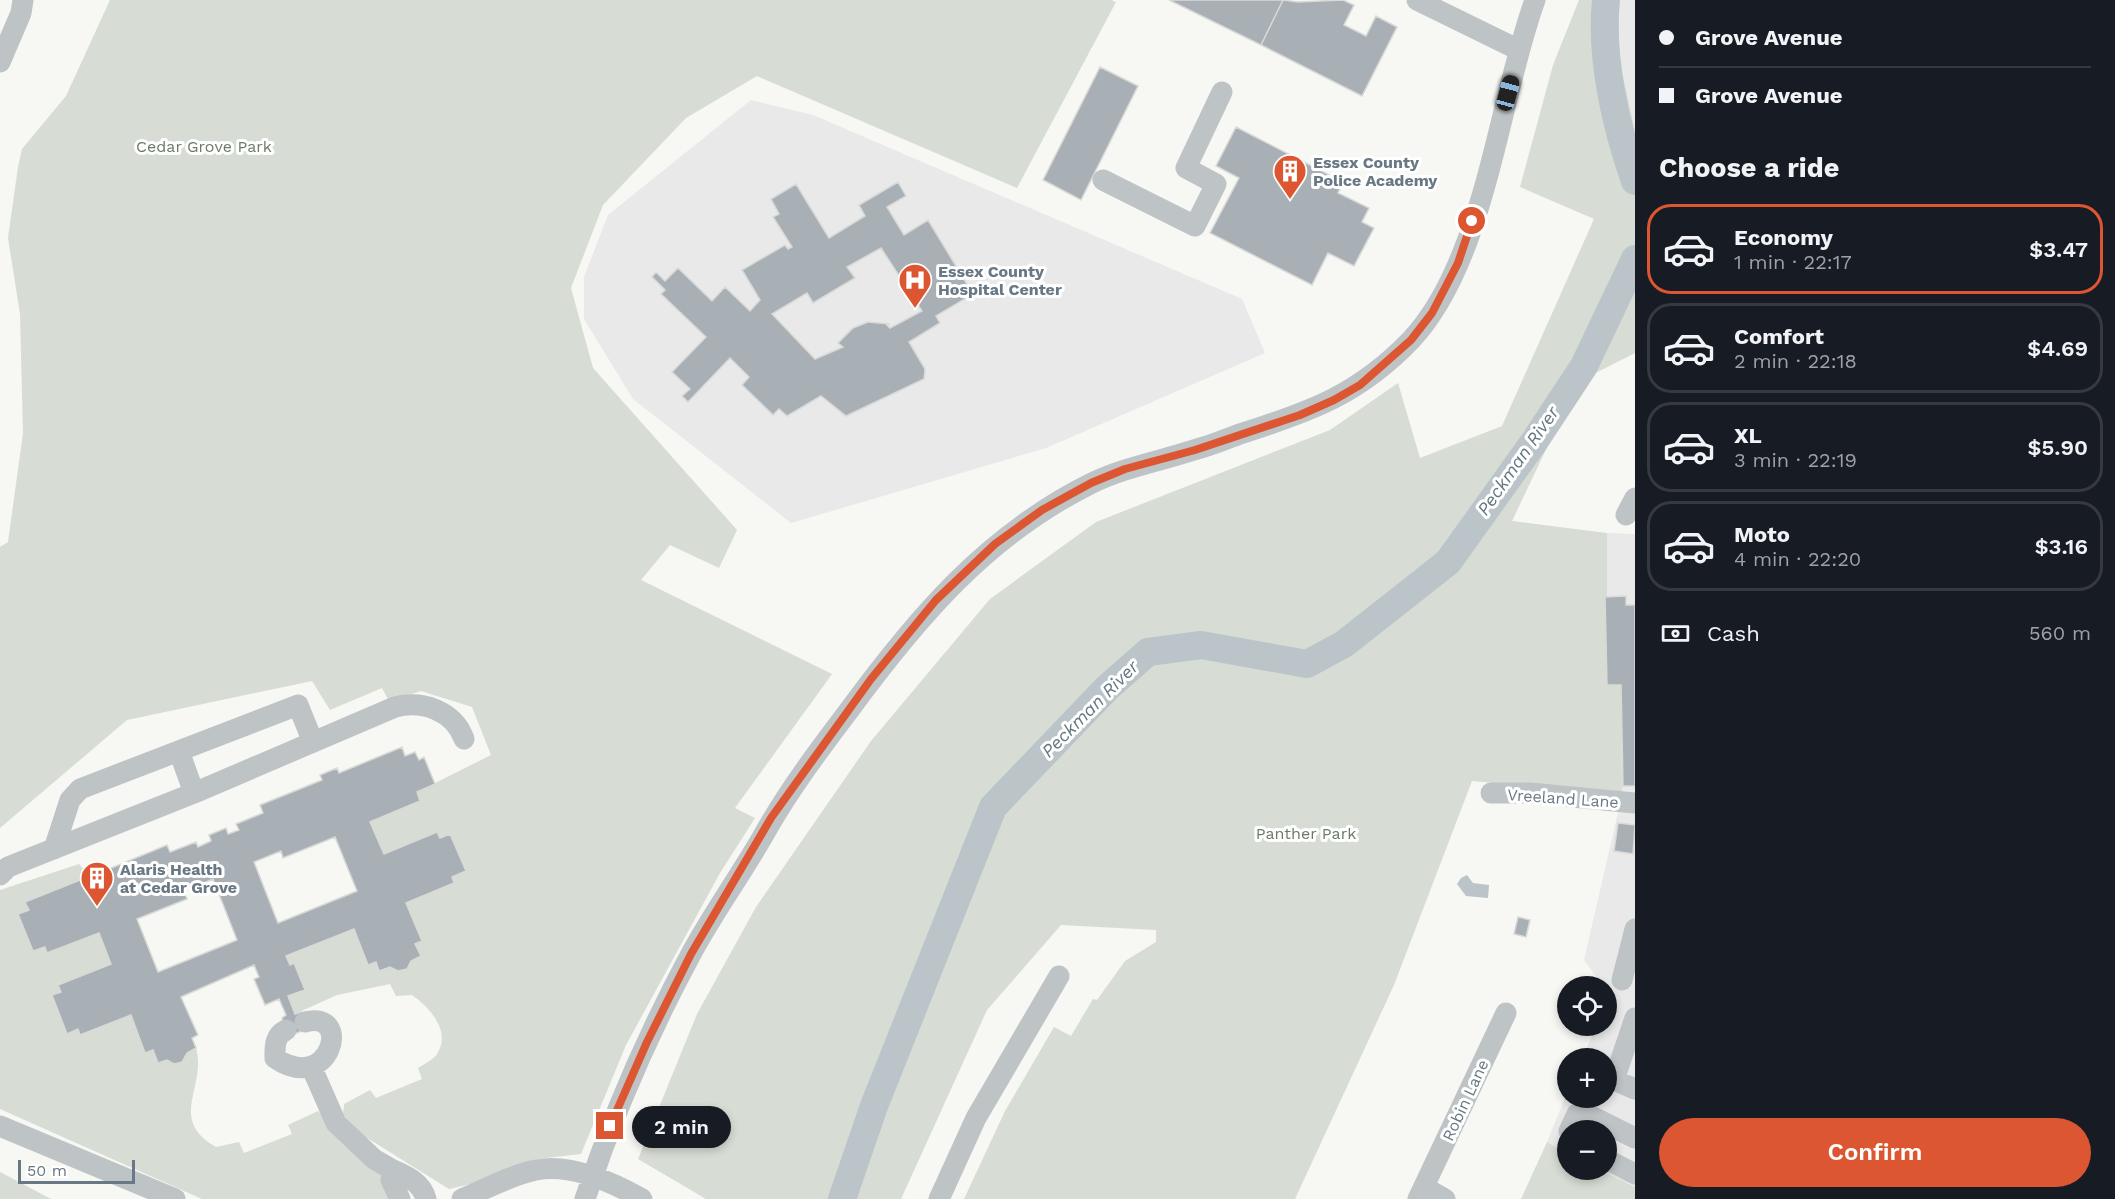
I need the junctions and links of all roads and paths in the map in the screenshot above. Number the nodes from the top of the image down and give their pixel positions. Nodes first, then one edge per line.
1 (23, 0) edge
2 (1417, 0) edge
3 (1535, 0) edge
4 (1519, 50) junction
5 (0, 62) edge
6 (1222, 92) dead end
7 (1102, 180) dead end
8 (464, 739) dead end
9 (313, 742) junction
10 (179, 751) junction
11 (194, 793) junction
12 (1491, 793) dead end
13 (1635, 804) edge
14 (54, 849) junction
15 (0, 875) edge
16 (1635, 931) edge
17 (1059, 976) dead end
18 (1622, 980) dead end
19 (1506, 1013) dead end
20 (1635, 1018) edge
21 (311, 1066) junction
22 (1635, 1089) edge
23 (1574, 1120) edge
24 (1599, 1120) edge
25 (0, 1126) edge
26 (1617, 1129) edge
27 (1635, 1138) edge
28 (1617, 1165) edge
29 (393, 1170) junction
30 (1635, 1174) edge
31 (592, 1177) junction
32 (1421, 1193) edge
33 (175, 1199) edge
34 (400, 1199) edge
35 (426, 1199) edge
36 (462, 1199) edge
37 (585, 1199) edge
38 (642, 1199) edge
39 (939, 1199) edge
40 (1445, 1199) edge

1 - 5 street
2 - 4 street
3 - 4 street
4 - 31 street
6 - 7 street
8 - 9 street
9 - 10 street
9 - 11 street
10 - 11 street
10 - 14 street
11 - 14 street
12 - 13 street, Vreeland Lane
14 - 15 street
16 - 18 street
17 - 39 street
19 - 32 street, Robin Lane
20 - 22 street
21 - 21 street
21 - 29 street
23 - 24 street
25 - 33 street
26 - 27 street
28 - 30 street
29 - 34 street
29 - 35 street
31 - 36 street
31 - 37 street
31 - 38 street
32 - 40 street, Robin Lane

